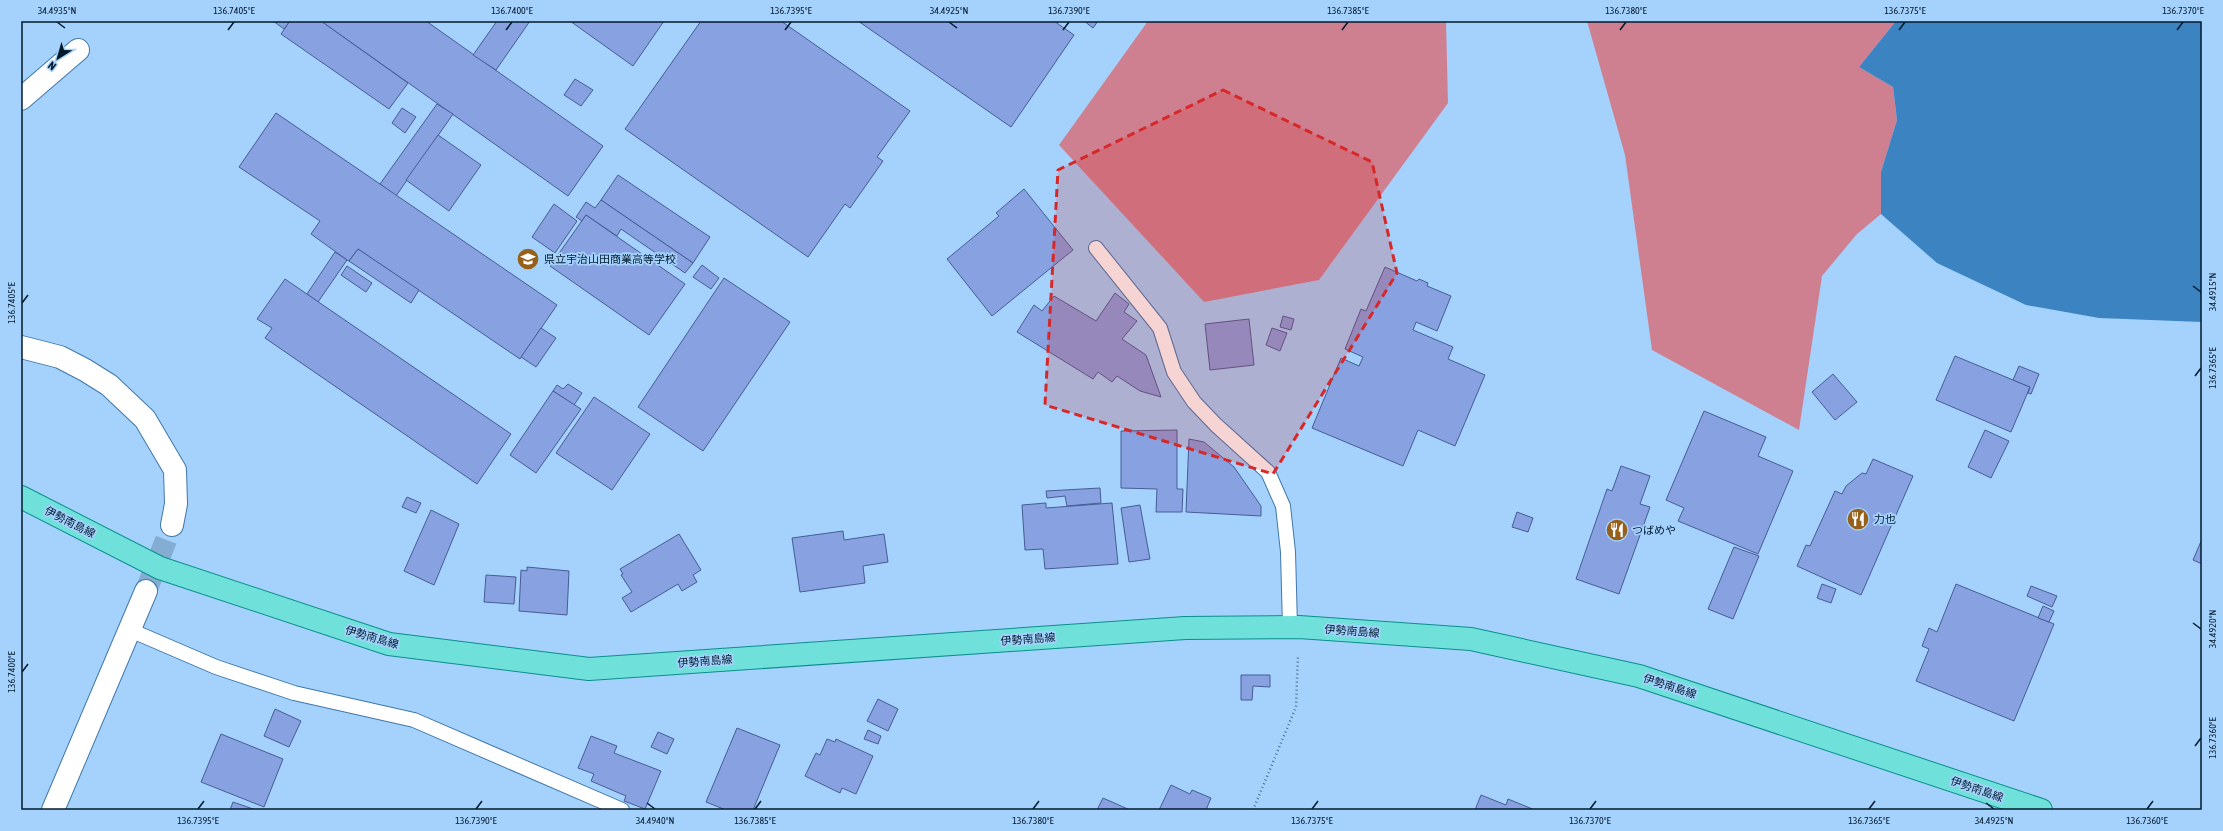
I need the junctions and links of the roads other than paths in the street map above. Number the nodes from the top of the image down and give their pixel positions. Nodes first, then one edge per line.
1 (78, 50) dead end
2 (21, 99) edge
3 (1096, 248) dead end
4 (21, 347) edge
5 (21, 498) edge
6 (172, 525) tunnel mouth
7 (146, 591) tunnel mouth
8 (1294, 627) junction
9 (130, 630) junction
10 (53, 810) edge
11 (622, 810) edge
12 (2040, 810) edge

1 - 2 street
3 - 8 lane
4 - 6 street
5 - 8 main road, 伊勢南島線
7 - 9 street
8 - 12 main road, 伊勢南島線
9 - 10 street
9 - 11 lane

